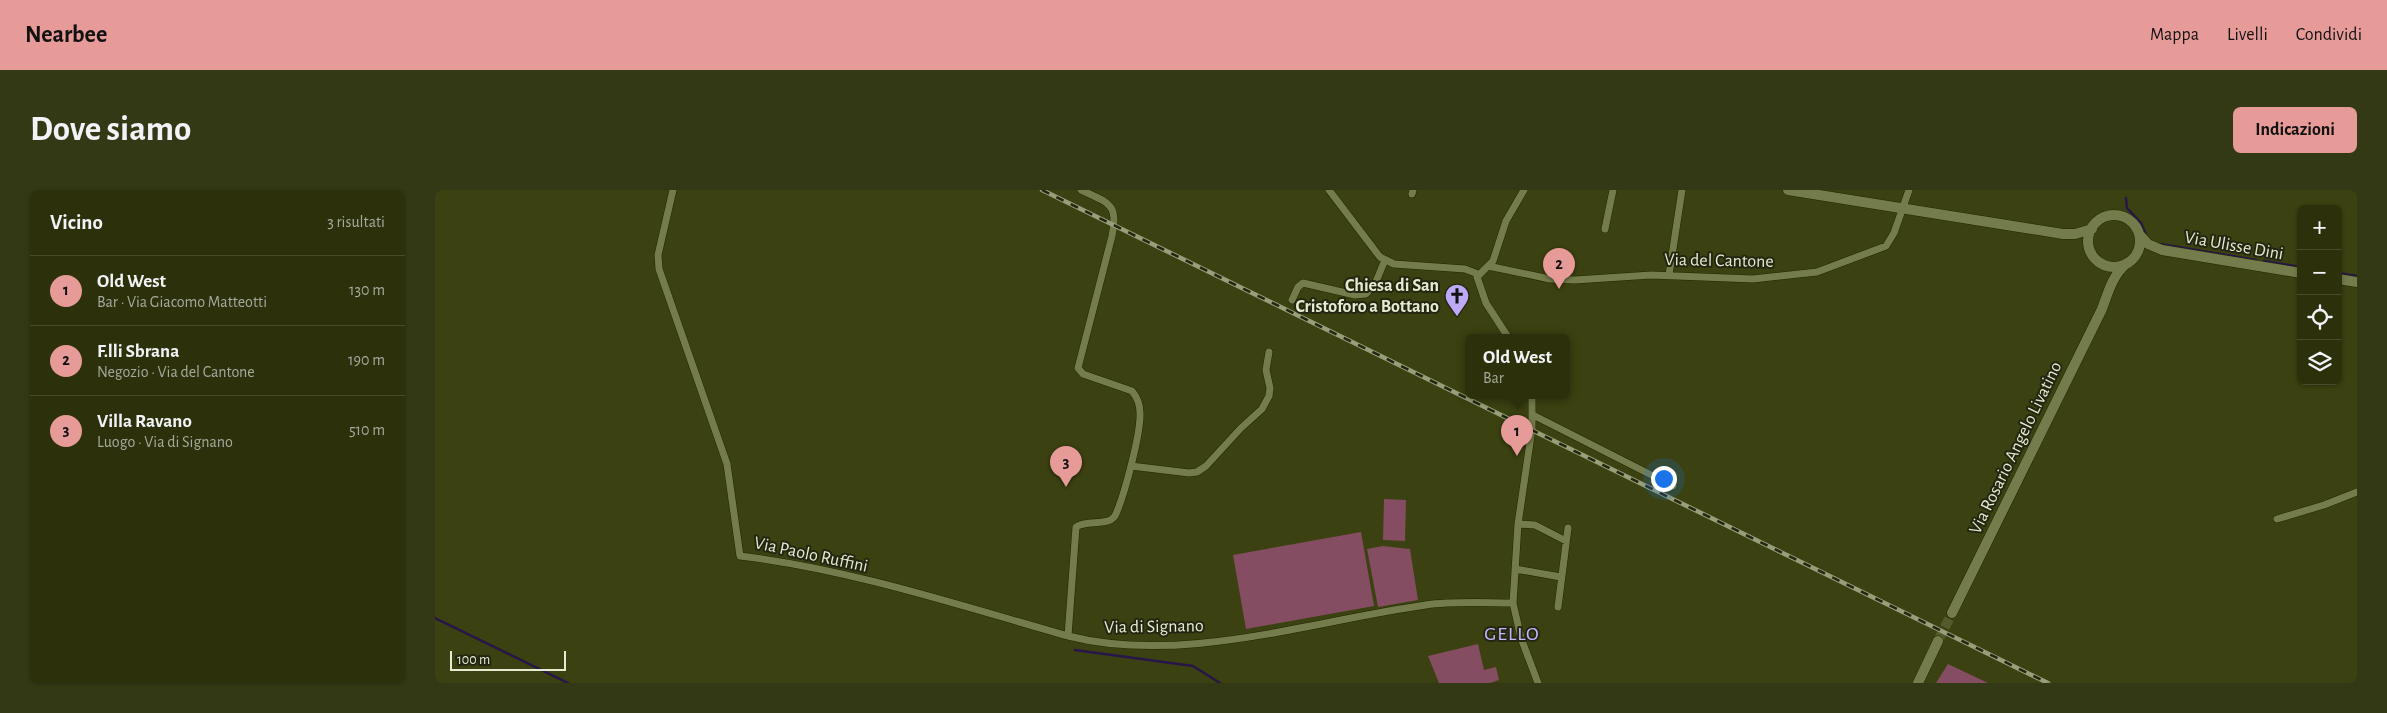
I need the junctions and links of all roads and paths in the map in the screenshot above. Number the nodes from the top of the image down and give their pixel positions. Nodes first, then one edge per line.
1 (673, 190) edge
2 (1081, 190) edge
3 (1329, 190) edge
4 (1524, 190) edge
5 (1613, 190) edge
6 (1682, 190) edge
7 (1788, 190) edge
8 (1909, 190) edge
9 (1903, 209) junction
10 (1605, 229) dead end
11 (2092, 229) junction
12 (2063, 234) junction
13 (2139, 234) junction
14 (2089, 246) junction
15 (2162, 250) junction
16 (2136, 255) junction
17 (1385, 260) junction
18 (2098, 261) junction
19 (2126, 264) junction
20 (1488, 266) junction
21 (2297, 272) edge
22 (1478, 274) junction
23 (1669, 275) junction
24 (2342, 280) edge
25 (2357, 282) edge
26 (2107, 297) junction
27 (1292, 300) dead end
28 (1506, 334) edge
29 (1269, 352) dead end
30 (1532, 399) edge
31 (1533, 415) junction
32 (1131, 466) junction
33 (1673, 486) dead end
34 (2357, 492) edge
35 (2277, 519) dead end
36 (1518, 524) junction
37 (1568, 528) dead end
38 (1566, 541) junction
39 (1515, 569) junction
40 (1561, 577) junction
41 (1513, 603) junction
42 (1558, 607) dead end
43 (1952, 614) tunnel mouth
44 (1068, 636) junction
45 (1938, 641) tunnel mouth
46 (1538, 683) edge
47 (1918, 683) edge

1 - 44 street, Via Paolo Ruffini
2 - 32 street
3 - 17 street
4 - 20 street
5 - 10 street
6 - 23 street
7 - 9 street
8 - 9 street, Via del Cantone
9 - 12 street
9 - 23 street, Via del Cantone
11 - 12 street
11 - 13 street
11 - 14 street
12 - 14 street
13 - 15 street
13 - 16 street
14 - 18 street
15 - 16 street
15 - 21 street, Via Ulisse Dini
16 - 19 street
17 - 22 street
17 - 27 street
18 - 19 street
18 - 26 street
19 - 26 street, Via Rosario Angelo Livatino
20 - 22 street
20 - 23 street, Via del Cantone
22 - 28 street
24 - 25 street
26 - 43 street, Via Rosario Angelo Livatino
29 - 32 street
30 - 31 street
31 - 33 street
31 - 36 street
32 - 44 street
34 - 35 street
36 - 38 street
36 - 39 street
37 - 38 street
38 - 40 street
39 - 40 street
39 - 41 street
40 - 42 street
41 - 44 street, Via di Signano
41 - 46 street
45 - 47 street

